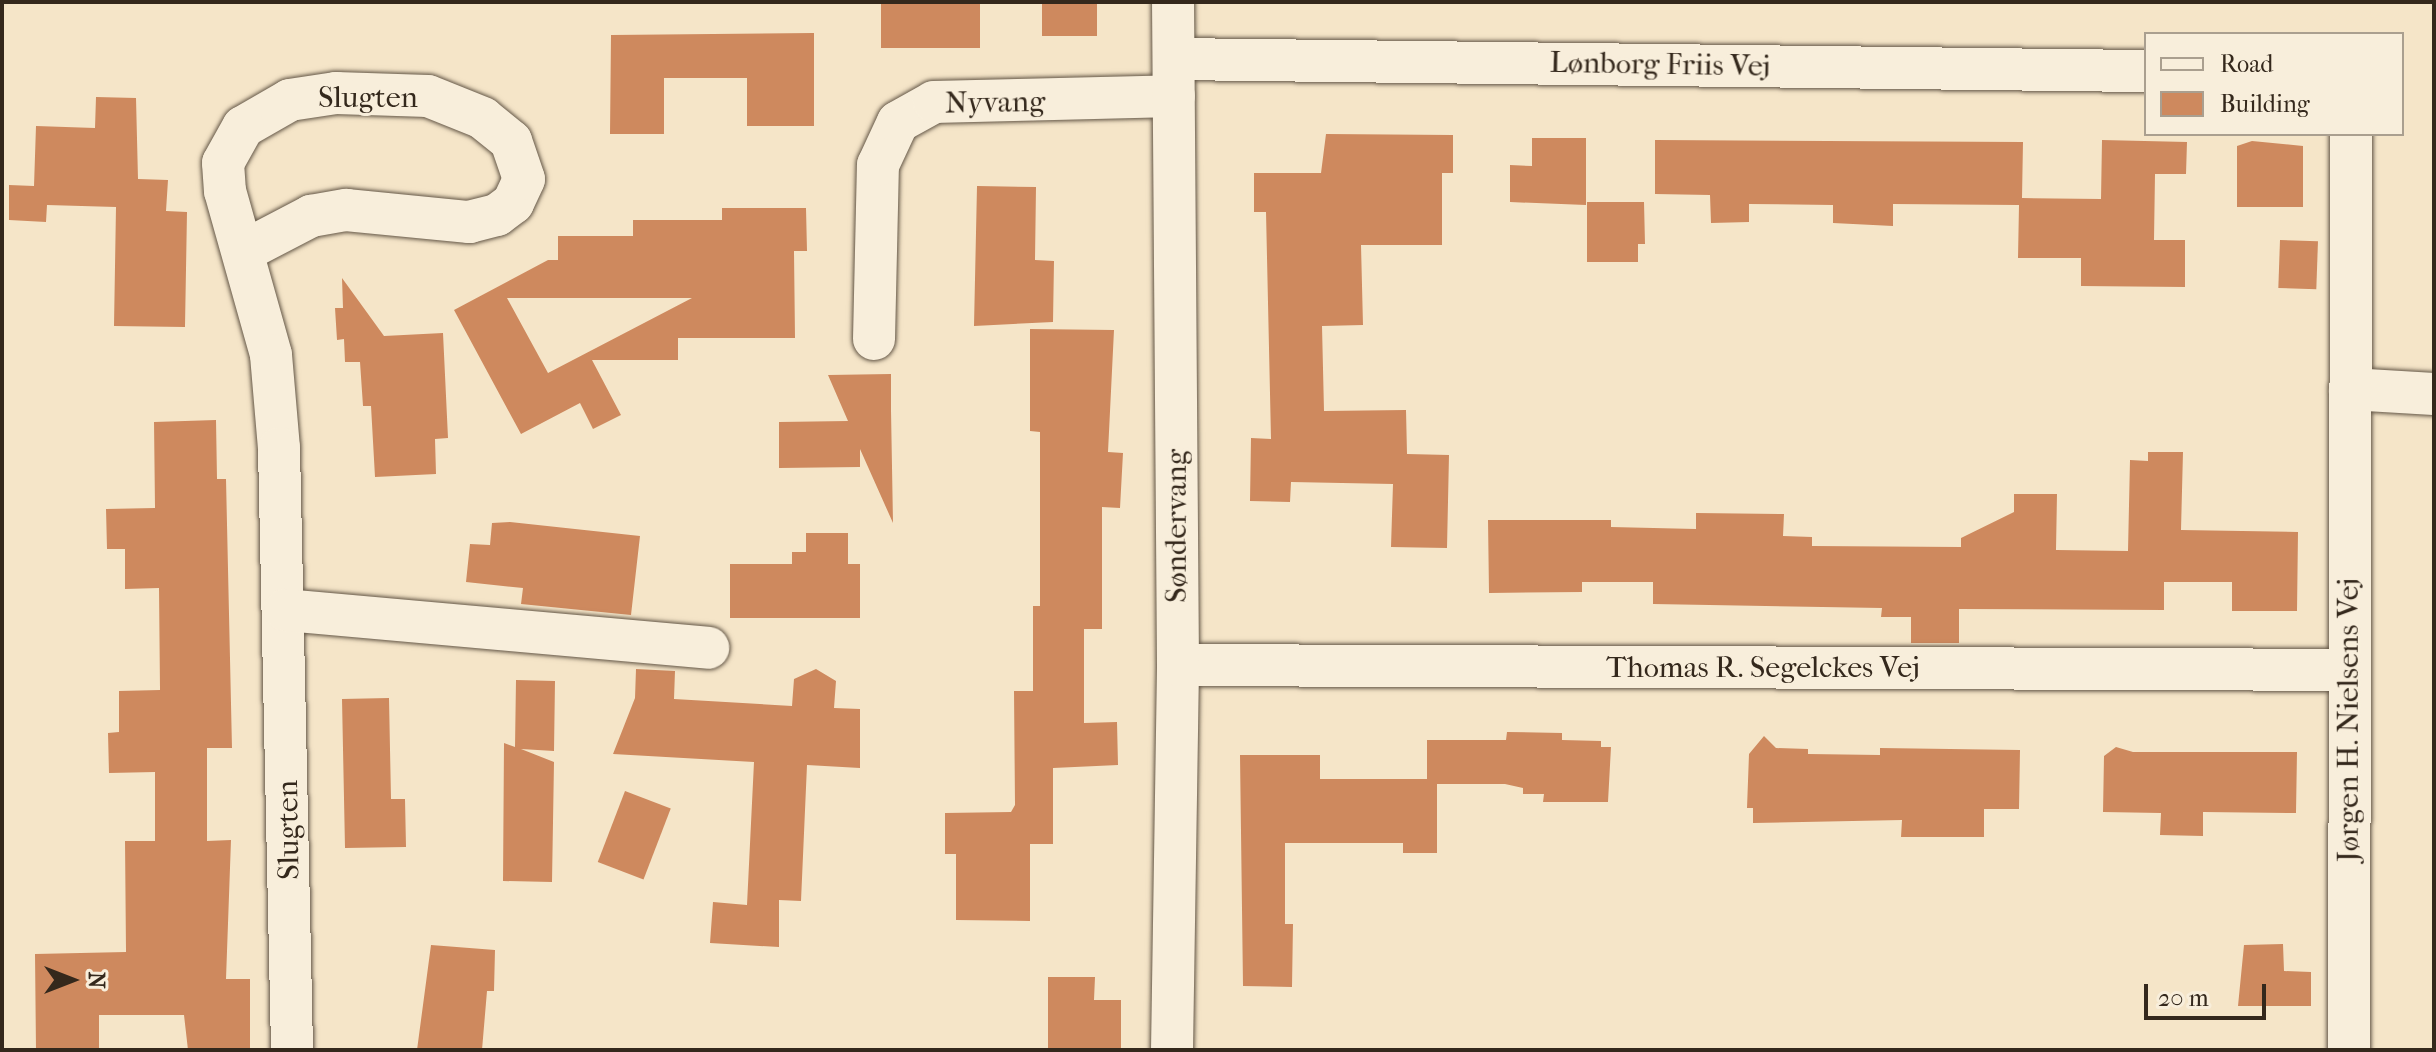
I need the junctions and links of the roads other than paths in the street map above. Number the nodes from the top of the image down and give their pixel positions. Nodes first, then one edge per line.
1 (1173, 2) edge
2 (2144, 71) edge
3 (1174, 77) junction
4 (2351, 136) edge
5 (244, 251) junction
6 (874, 339) dead end
7 (2350, 389) junction
8 (2434, 394) edge
9 (285, 610) junction
10 (708, 648) dead end
11 (1178, 665) junction
12 (2348, 670) junction
13 (292, 1050) edge
14 (1172, 1050) edge
15 (2349, 1050) edge

1 - 3 street, Søndervang
2 - 3 street, Lønborg Friis Vej
3 - 6 street, Nyvang
3 - 11 street, Søndervang
4 - 7 street, Jørgen H. Nielsens Vej
5 - 5 street, Slugten
5 - 9 street, Slugten
7 - 8 street
7 - 12 street, Jørgen H. Nielsens Vej
9 - 10 street
9 - 13 street, Slugten
11 - 12 street, Thomas R. Segelckes Vej
11 - 14 street, Søndervang
12 - 15 street, Jørgen H. Nielsens Vej

